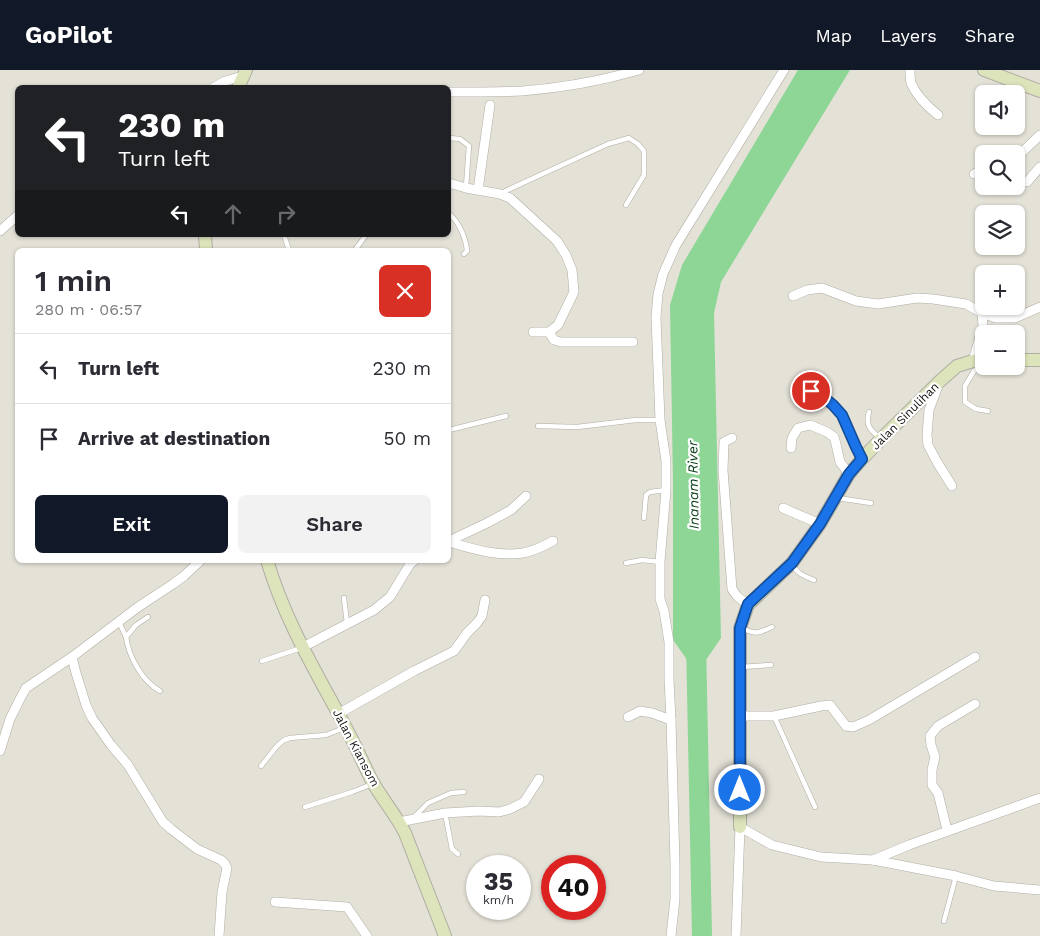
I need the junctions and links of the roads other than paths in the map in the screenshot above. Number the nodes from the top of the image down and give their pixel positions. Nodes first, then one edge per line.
1 (639, 70) edge
2 (784, 70) edge
3 (910, 70) edge
4 (984, 70) edge
5 (242, 82) edge
6 (218, 85) edge
7 (1040, 91) edge
8 (451, 92) edge
9 (490, 106) dead end
10 (938, 115) dead end
11 (1040, 135) edge
12 (451, 138) edge
13 (1025, 149) edge
14 (1040, 167) edge
15 (1027, 182) dead end
16 (451, 184) edge
17 (466, 188) junction
18 (478, 190) junction
19 (500, 194) junction
20 (626, 205) dead end
21 (451, 215) edge
22 (15, 218) edge
23 (0, 231) edge
24 (365, 237) edge
25 (356, 248) edge
26 (464, 254) dead end
27 (793, 296) dead end
28 (1040, 307) edge
29 (975, 309) edge
30 (1025, 314) edge
31 (988, 315) edge
32 (1022, 315) edge
33 (534, 332) dead end
34 (549, 332) junction
35 (633, 342) dead end
36 (1025, 360) edge
37 (1040, 360) edge
38 (975, 363) edge
39 (975, 370) edge
40 (940, 381) junction
41 (811, 391) dead end
42 (988, 411) dead end
43 (868, 412) dead end
44 (506, 416) dead end
45 (660, 420) junction
46 (538, 426) dead end
47 (451, 430) edge
48 (732, 438) dead end
49 (880, 439) junction
50 (791, 448) dead end
51 (862, 459) junction
52 (849, 474) junction
53 (952, 486) dead end
54 (666, 490) junction
55 (526, 496) dead end
56 (836, 498) junction
57 (871, 503) dead end
58 (784, 508) dead end
59 (644, 518) dead end
60 (820, 524) junction
61 (451, 540) edge
62 (553, 541) dead end
63 (451, 542) edge
64 (660, 562) junction
65 (198, 563) edge
66 (268, 563) edge
67 (411, 563) edge
68 (626, 563) dead end
69 (792, 563) junction
70 (814, 580) dead end
71 (344, 598) dead end
72 (485, 600) dead end
73 (748, 604) junction
74 (148, 617) dead end
75 (118, 622) junction
76 (348, 624) junction
77 (772, 627) dead end
78 (740, 628) junction
79 (126, 637) junction
80 (303, 647) junction
81 (72, 657) junction
82 (975, 657) dead end
83 (262, 661) dead end
84 (771, 665) dead end
85 (740, 667) junction
86 (160, 691) dead end
87 (975, 704) dead end
88 (338, 714) junction
89 (740, 716) junction
90 (774, 716) junction
91 (628, 717) dead end
92 (671, 720) junction
93 (346, 728) junction
94 (0, 750) edge
95 (261, 766) dead end
96 (539, 779) dead end
97 (373, 783) junction
98 (464, 792) dead end
99 (1040, 798) edge
100 (305, 807) dead end
101 (815, 807) dead end
102 (445, 813) junction
103 (405, 820) junction
104 (740, 827) junction
105 (948, 830) junction
106 (458, 854) dead end
107 (873, 860) junction
108 (956, 876) junction
109 (1040, 890) edge
110 (275, 902) dead end
111 (944, 921) dead end
112 (219, 936) edge
113 (367, 936) edge
114 (445, 936) edge
115 (671, 936) edge
116 (736, 936) edge

1 - 8 street
2 - 45 street
3 - 10 street
4 - 7 street
5 - 6 street
9 - 18 street
11 - 13 street
12 - 17 lane
14 - 15 street
16 - 17 street
17 - 18 street
18 - 19 street
19 - 20 lane
19 - 34 street
21 - 26 lane
22 - 23 street
24 - 25 lane
27 - 29 street
28 - 30 street
31 - 32 street
33 - 34 street
34 - 35 street
36 - 37 street
38 - 40 street, Jalan Sinulihan
39 - 42 lane
40 - 49 street, Jalan Sinulihan
40 - 53 street
41 - 51 street
43 - 49 lane
44 - 47 lane
45 - 46 lane
45 - 54 street
48 - 73 street
49 - 51 street, Jalan Sinulihan
50 - 52 street
51 - 52 street, Jalan Sinulihan
52 - 56 street, Jalan Sinulihan
54 - 59 lane
54 - 64 street
55 - 61 street
56 - 57 lane
56 - 60 street, Jalan Sinulihan
58 - 60 street
60 - 69 street, Jalan Sinulihan
62 - 63 street
64 - 68 lane
64 - 92 street
65 - 75 street
66 - 80 street, Jalan Kiansom
67 - 76 street
69 - 70 lane
69 - 73 street, Jalan Sinulihan
71 - 76 lane
72 - 88 street
73 - 78 street, Jalan Sinulihan
74 - 79 lane
75 - 79 lane
75 - 81 street
76 - 80 street
77 - 78 lane
78 - 85 street, Jalan Sinulihan
79 - 86 lane
80 - 83 lane
80 - 88 street, Jalan Kiansom
81 - 94 street
81 - 112 street
82 - 90 street
84 - 85 lane
85 - 89 street, Jalan Sinulihan
87 - 105 street
88 - 93 street, Jalan Kiansom
89 - 90 street
89 - 104 street, Jalan Sinulihan
90 - 101 lane
91 - 92 street
92 - 115 street
93 - 95 lane
93 - 97 street, Jalan Kiansom
96 - 102 street
97 - 100 lane
97 - 103 street, Jalan Kiansom
98 - 103 lane
99 - 105 street
102 - 103 street
102 - 106 lane
103 - 114 street, Jalan Kiansom
104 - 107 street
104 - 116 street, Jalan Sinulihan
105 - 107 street
107 - 108 street
108 - 109 street
108 - 111 lane
110 - 113 street

